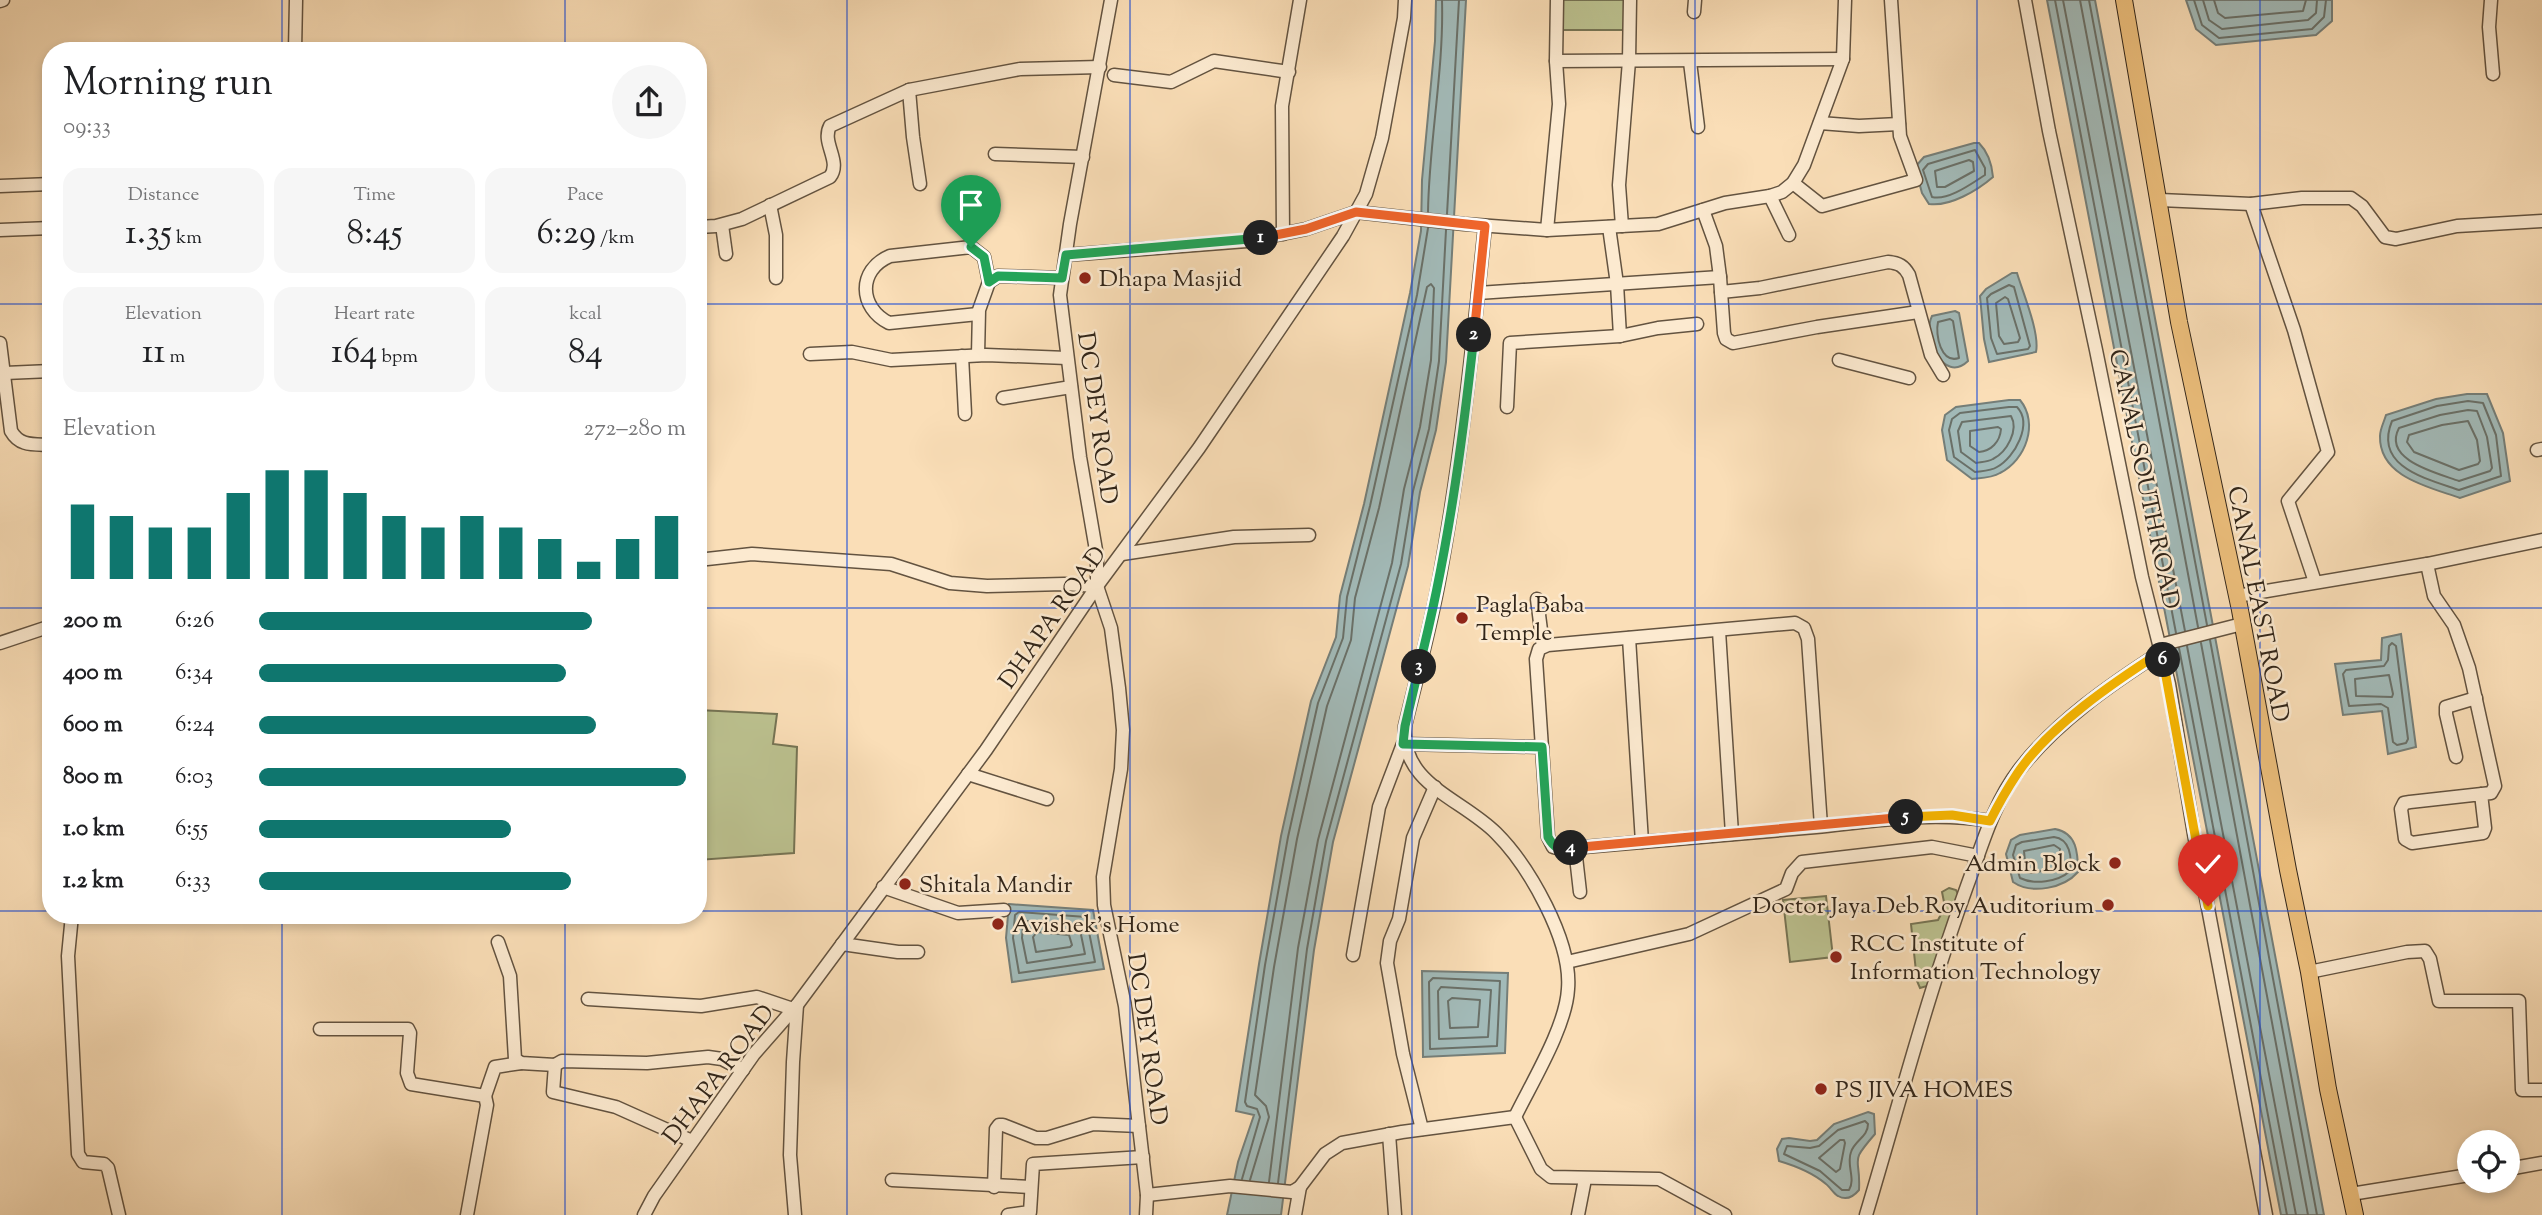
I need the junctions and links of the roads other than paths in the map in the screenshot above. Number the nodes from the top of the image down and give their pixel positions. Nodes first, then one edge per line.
1 (296, 0) edge
2 (1111, 0) edge
3 (1300, 0) edge
4 (1405, 0) edge
5 (1557, 0) edge
6 (1630, 0) edge
7 (1845, 0) edge
8 (1891, 0) edge
9 (2025, 0) edge
10 (2124, 0) edge
11 (2491, 0) edge
12 (295, 42) edge
13 (1843, 59) junction
14 (1556, 61) junction
15 (1629, 61) junction
16 (1690, 62) junction
17 (1100, 67) junction
18 (1289, 72) junction
19 (2493, 74) dead end
20 (1114, 75) dead end
21 (909, 90) junction
22 (1820, 123) junction
23 (1899, 124) junction
24 (1698, 127) dead end
25 (995, 154) dead end
26 (1083, 157) junction
27 (1793, 183) junction
28 (42, 184) edge
29 (920, 184) dead end
30 (0, 186) edge
31 (1770, 196) junction
32 (2160, 200) junction
33 (2251, 204) junction
34 (770, 205) junction
35 (1703, 210) junction
36 (1356, 212) junction
37 (2542, 220) edge
38 (722, 225) junction
39 (707, 226) edge
40 (1485, 226) junction
41 (1622, 226) junction
42 (1609, 227) junction
43 (42, 228) edge
44 (0, 230) edge
45 (1547, 230) junction
46 (1283, 234) junction
47 (1788, 235) dead end
48 (726, 254) dead end
49 (1066, 255) junction
50 (1720, 277) junction
51 (776, 278) dead end
52 (1062, 278) junction
53 (989, 282) junction
54 (1617, 284) junction
55 (1721, 292) junction
56 (1478, 293) junction
57 (1918, 312) junction
58 (978, 314) junction
59 (1697, 324) dead end
60 (1620, 336) junction
61 (1, 348) edge
62 (810, 354) dead end
63 (978, 355) junction
64 (962, 356) junction
65 (1067, 358) junction
66 (1839, 360) dead end
67 (42, 371) edge
68 (5, 373) junction
69 (1943, 375) dead end
70 (1909, 378) dead end
71 (1071, 387) junction
72 (1003, 398) dead end
73 (1507, 407) dead end
74 (965, 414) dead end
75 (42, 444) edge
76 (1309, 535) dead end
77 (2542, 540) edge
78 (1122, 554) junction
79 (707, 559) edge
80 (2427, 564) junction
81 (2315, 582) junction
82 (1097, 586) junction
83 (2236, 596) junction
84 (1537, 599) dead end
85 (2235, 625) junction
86 (42, 629) edge
87 (1719, 631) junction
88 (1629, 638) junction
89 (0, 643) edge
90 (1543, 646) junction
91 (2163, 647) junction
92 (2476, 698) junction
93 (1403, 744) junction
94 (1542, 747) junction
95 (2456, 757) dead end
96 (968, 774) junction
97 (1434, 787) junction
98 (2481, 794) junction
99 (1047, 799) dead end
100 (1990, 821) junction
101 (1821, 826) junction
102 (1732, 834) junction
103 (1642, 842) junction
104 (1575, 848) junction
105 (1978, 856) junction
106 (883, 887) junction
107 (1580, 892) dead end
108 (1004, 910) dead end
109 (71, 924) edge
110 (498, 942) dead end
111 (842, 944) junction
112 (918, 952) dead end
113 (1353, 955) dead end
114 (1567, 962) junction
115 (2309, 972) junction
116 (588, 999) dead end
117 (795, 1007) junction
118 (320, 1028) dead end
119 (521, 1063) junction
120 (555, 1065) junction
121 (743, 1070) junction
122 (2542, 1090) edge
123 (485, 1096) junction
124 (1515, 1117) junction
125 (1139, 1126) junction
126 (1422, 1129) junction
127 (1389, 1134) junction
128 (692, 1142) junction
129 (1143, 1157) junction
130 (2542, 1163) edge
131 (2520, 1167) edge
132 (2457, 1177) edge
133 (1585, 1179) junction
134 (892, 1180) dead end
135 (994, 1186) junction
136 (1031, 1187) junction
137 (1296, 1189) junction
138 (2351, 1194) junction
139 (1147, 1195) junction
140 (119, 1215) edge
141 (467, 1215) edge
142 (644, 1215) edge
143 (795, 1215) edge
144 (1008, 1215) edge
145 (1146, 1215) edge
146 (1295, 1215) edge
147 (1395, 1215) edge
148 (1578, 1215) edge
149 (1725, 1215) edge
150 (1866, 1215) edge
151 (2266, 1215) edge
152 (2355, 1215) edge

1 - 12 street
2 - 17 street, DC DEY ROAD
3 - 18 street
4 - 36 street, DHAPA ROAD
5 - 14 street
6 - 15 street
7 - 13 street
8 - 23 street
9 - 91 street, CANAL SOUTH ROAD
10 - 32 main road, CANAL EAST ROAD
11 - 19 street
13 - 16 street
13 - 22 street
14 - 15 street
14 - 45 street
15 - 16 street
15 - 41 street
16 - 24 street
17 - 21 street
17 - 26 street, DC DEY ROAD
18 - 20 street
18 - 46 street
21 - 29 street
21 - 34 street
22 - 23 street
22 - 27 street
23 - 27 street
25 - 26 street
26 - 49 street, DC DEY ROAD
27 - 31 street
28 - 30 street
31 - 35 street
31 - 47 street
32 - 33 street
32 - 83 main road, CANAL EAST ROAD
33 - 37 street
33 - 81 street
34 - 38 street
34 - 51 street
35 - 41 street
35 - 50 street
36 - 40 street
36 - 46 street
36 - 78 street, DHAPA ROAD
38 - 39 street
38 - 48 street
40 - 45 street
40 - 56 street
41 - 42 street
42 - 45 street
42 - 54 street
43 - 44 street
46 - 49 street
49 - 52 street, DC DEY ROAD
50 - 54 street
50 - 55 street
52 - 53 street
52 - 65 street, DC DEY ROAD
53 - 58 street
53 - 58 street
54 - 56 street
54 - 60 street
55 - 57 street
55 - 57 street
56 - 93 street
57 - 69 street
58 - 63 street
59 - 60 street
60 - 73 street
61 - 68 street
62 - 64 street
63 - 64 street
63 - 65 street
64 - 74 street
65 - 71 street, DC DEY ROAD
66 - 70 street
67 - 68 street
68 - 75 street
71 - 72 street
71 - 82 street, DC DEY ROAD
76 - 78 street
77 - 80 street
78 - 82 street, DHAPA ROAD
79 - 82 street
80 - 81 street
80 - 92 street
81 - 83 street
82 - 96 street, DHAPA ROAD
82 - 125 street, DC DEY ROAD
83 - 85 main road, CANAL EAST ROAD
84 - 90 street
85 - 91 street
85 - 115 main road, CANAL EAST ROAD
86 - 89 street
87 - 88 street
87 - 101 street
87 - 102 street
88 - 90 street
88 - 103 street
90 - 94 street
91 - 100 street
91 - 151 street, CANAL SOUTH ROAD
92 - 95 street
92 - 98 street
93 - 94 street
93 - 97 street
93 - 113 street
94 - 104 street
96 - 99 street
96 - 106 street, DHAPA ROAD
97 - 114 street
97 - 126 street
98 - 98 street
100 - 101 street
100 - 105 street
101 - 102 street
102 - 103 street
103 - 104 street
104 - 107 street
105 - 114 street
105 - 150 street
106 - 108 street
106 - 111 street, DHAPA ROAD
109 - 140 street
110 - 119 street
111 - 112 street
111 - 117 street, DHAPA ROAD
114 - 124 street
115 - 122 street
115 - 138 main road, CANAL EAST ROAD
116 - 117 street
117 - 121 street, DHAPA ROAD
117 - 143 street
118 - 123 street
119 - 120 street
119 - 123 street
120 - 121 street
120 - 128 street
121 - 128 street, DHAPA ROAD
123 - 141 street
124 - 126 street
124 - 133 street
125 - 129 street, DC DEY ROAD
125 - 135 street
126 - 127 street
127 - 137 street
127 - 147 street
128 - 142 street, DHAPA ROAD
129 - 136 street
129 - 139 street, DC DEY ROAD
130 - 131 street
132 - 138 street
133 - 148 street
133 - 149 street
134 - 135 street
135 - 136 street
136 - 144 street
137 - 139 street
137 - 146 street
138 - 152 main road, CANAL EAST ROAD
139 - 145 street, DC DEY ROAD

